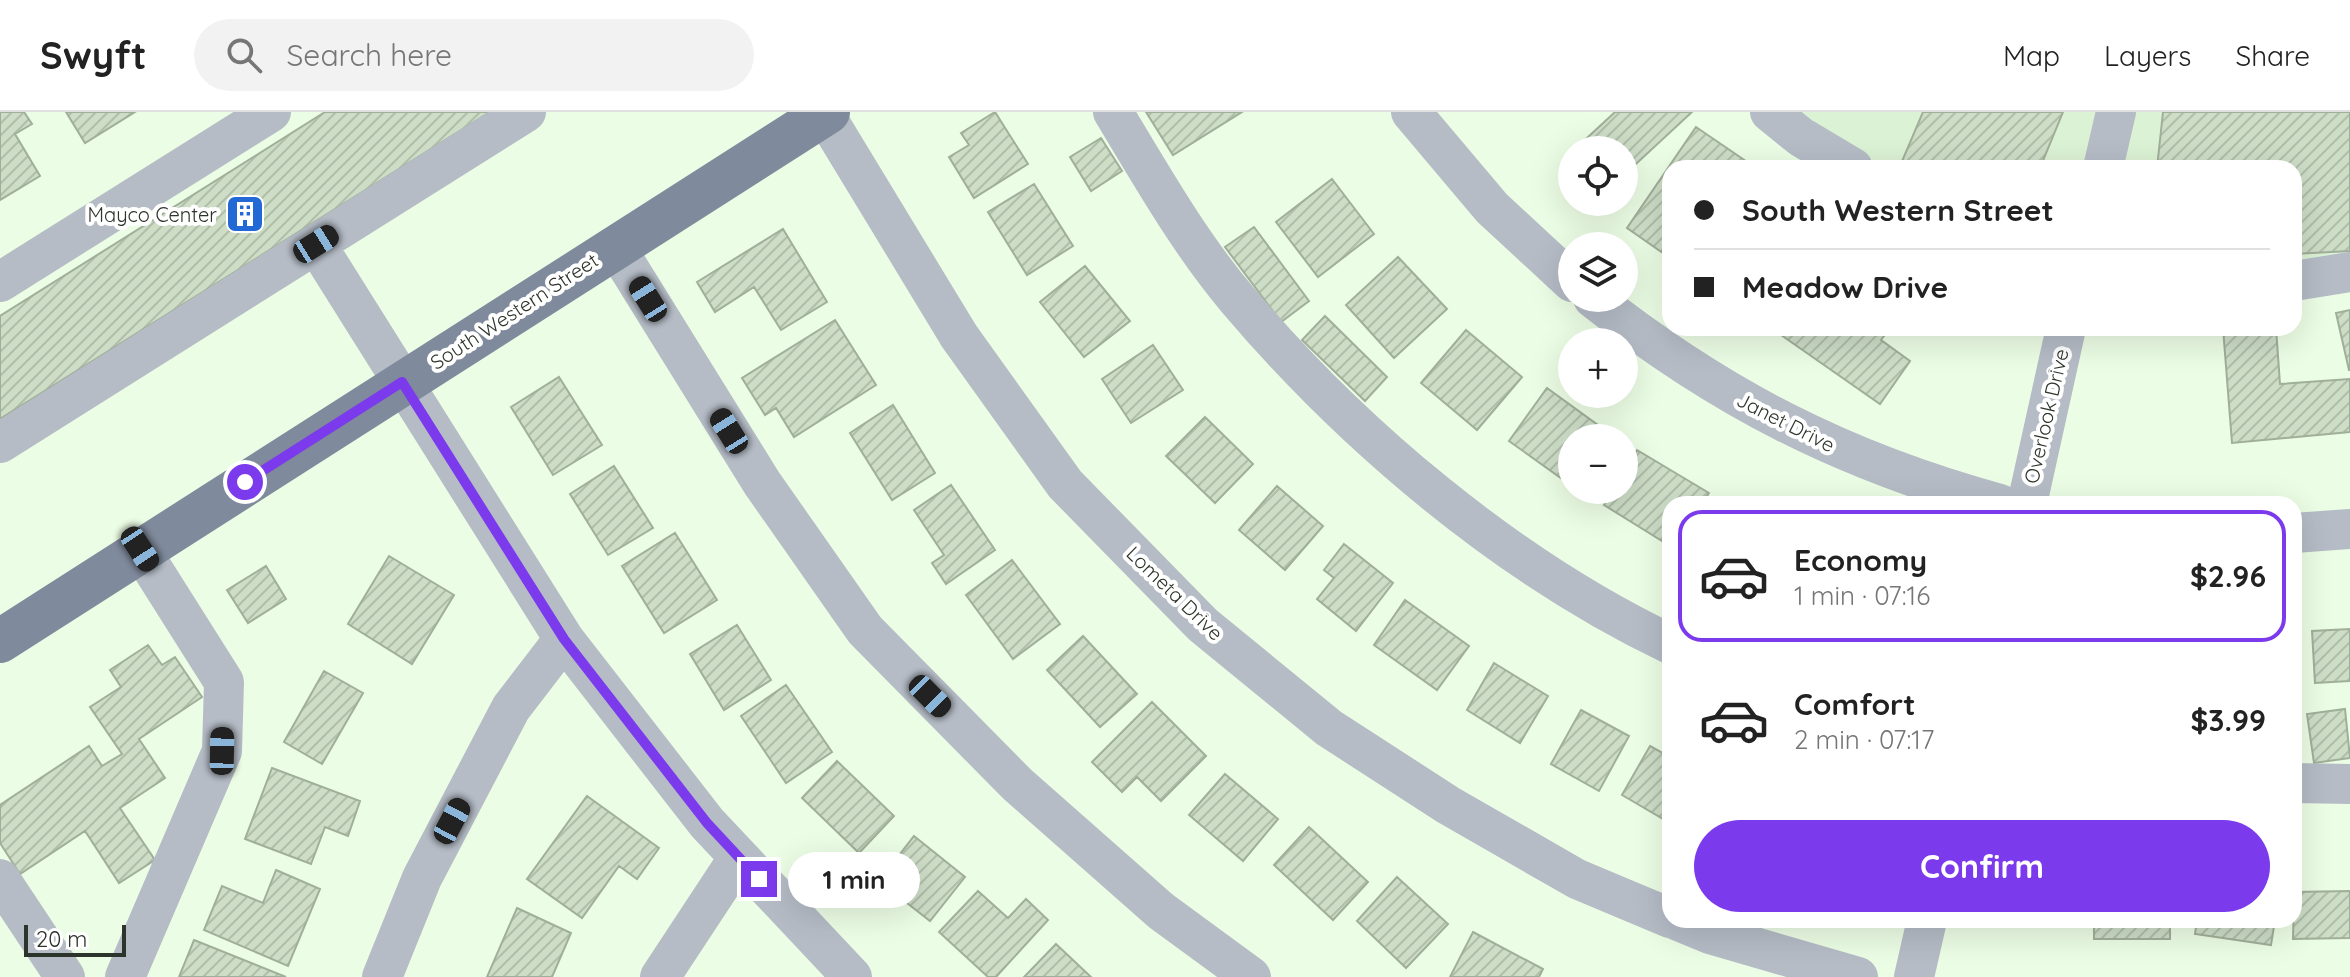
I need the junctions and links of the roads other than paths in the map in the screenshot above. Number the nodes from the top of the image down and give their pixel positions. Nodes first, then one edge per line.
1 (271, 112) edge
2 (526, 112) edge
3 (1113, 112) edge
4 (1411, 112) edge
5 (1770, 112) edge
6 (2116, 112) edge
7 (825, 113) edge
8 (1840, 160) edge
9 (2105, 160) edge
10 (316, 244) junction
11 (615, 246) junction
12 (1558, 269) edge
13 (2350, 272) edge
14 (2302, 280) edge
15 (0, 282) edge
16 (1611, 312) edge
17 (2064, 336) edge
18 (402, 382) junction
19 (0, 443) edge
20 (1969, 496) edge
21 (2029, 496) edge
22 (2350, 529) edge
23 (2302, 532) edge
24 (140, 549) junction
25 (2, 636) edge
26 (564, 639) junction
27 (1662, 639) edge
28 (2302, 783) edge
29 (2350, 784) edge
30 (739, 857) junction
31 (0, 879) edge
32 (1662, 915) edge
33 (1695, 928) edge
34 (1925, 928) edge
35 (65, 977) edge
36 (125, 977) edge
37 (382, 977) edge
38 (660, 977) edge
39 (852, 977) edge
40 (1251, 977) edge
41 (1858, 977) edge
42 (1914, 977) edge

1 - 15 street
2 - 10 street
3 - 27 street
4 - 12 street
5 - 8 street
6 - 9 street
7 - 11 main road, South Western Street
7 - 32 street, Lometa Drive
10 - 18 street
10 - 19 street
11 - 18 main road, South Western Street
11 - 40 street
13 - 14 street
16 - 20 street, Janet Drive
17 - 21 street, Overlook Drive
18 - 24 main road, South Western Street
18 - 26 street
22 - 23 street
24 - 25 main road, South Western Street
24 - 36 street
26 - 30 street
26 - 37 street
28 - 29 street
30 - 38 street
30 - 39 street
31 - 35 street
33 - 41 street
34 - 42 street

